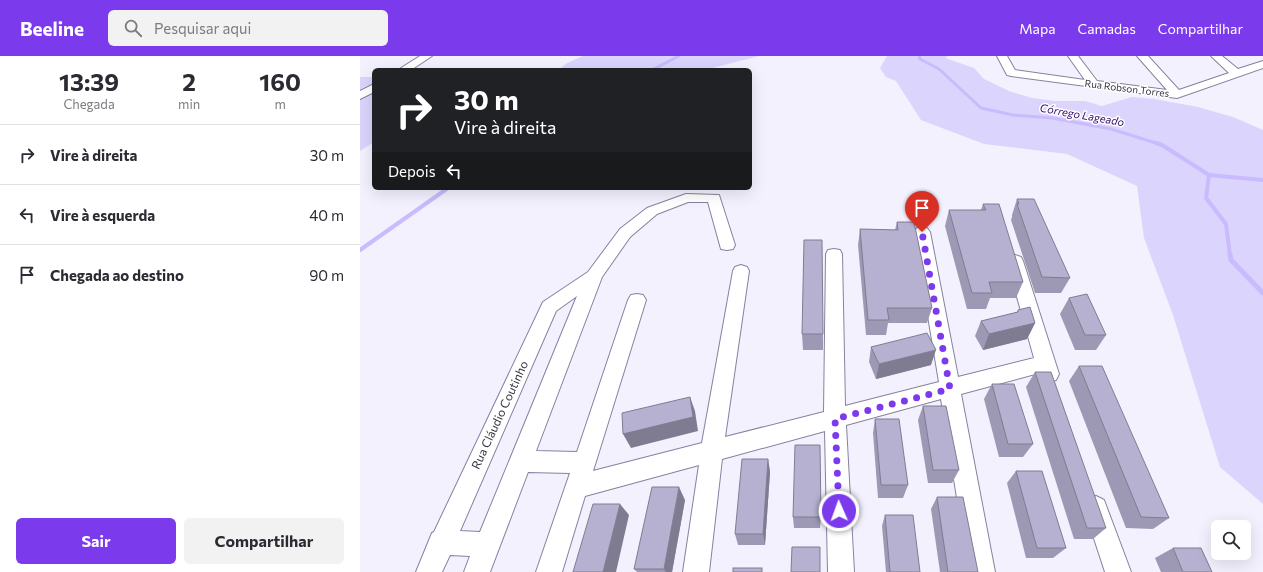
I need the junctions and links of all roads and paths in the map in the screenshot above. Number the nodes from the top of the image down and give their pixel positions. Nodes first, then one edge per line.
1 (427, 56) edge
2 (1002, 56) edge
3 (1073, 56) edge
4 (1142, 56) edge
5 (1216, 56) edge
6 (1263, 64) edge
7 (406, 68) edge
8 (1237, 74) junction
9 (1094, 84) junction
10 (372, 88) edge
11 (1177, 94) junction
12 (360, 96) edge
13 (922, 232) dead end
14 (1010, 244) edge
15 (727, 245) dead end
16 (834, 254) dead end
17 (741, 271) dead end
18 (594, 276) junction
19 (637, 300) dead end
20 (1045, 363) junction
21 (950, 389) junction
22 (1056, 393) edge
23 (835, 419) junction
24 (712, 451) junction
25 (520, 462) junction
26 (584, 463) junction
27 (576, 487) junction
28 (1090, 490) edge
29 (441, 542) junction
30 (487, 545) junction
31 (428, 572) edge
32 (477, 572) edge
33 (549, 572) edge
34 (696, 572) edge
35 (841, 572) edge
36 (982, 572) edge
37 (1118, 572) edge

1 - 7 street
2 - 9 street, Rua Robson Torres
3 - 9 street
4 - 11 street
5 - 8 street
6 - 8 street, Rua Robson Torres
8 - 11 street, Rua Robson Torres
9 - 11 street, Rua Robson Torres
10 - 12 street
13 - 21 street
14 - 20 street
15 - 18 street, Rua Cláudio Coutinho
16 - 23 street
17 - 24 street
18 - 25 street, Rua Cláudio Coutinho
18 - 29 street, Rua Cláudio Coutinho
19 - 26 street
20 - 21 street
20 - 22 street
21 - 23 street
21 - 36 street
23 - 24 street
23 - 35 street
24 - 27 street
24 - 34 street
25 - 26 street
25 - 30 street, Rua Cláudio Coutinho
26 - 27 street
27 - 33 street
28 - 37 street
29 - 30 street
29 - 31 street, Rua Cláudio Coutinho
30 - 32 street, Rua Cláudio Coutinho

